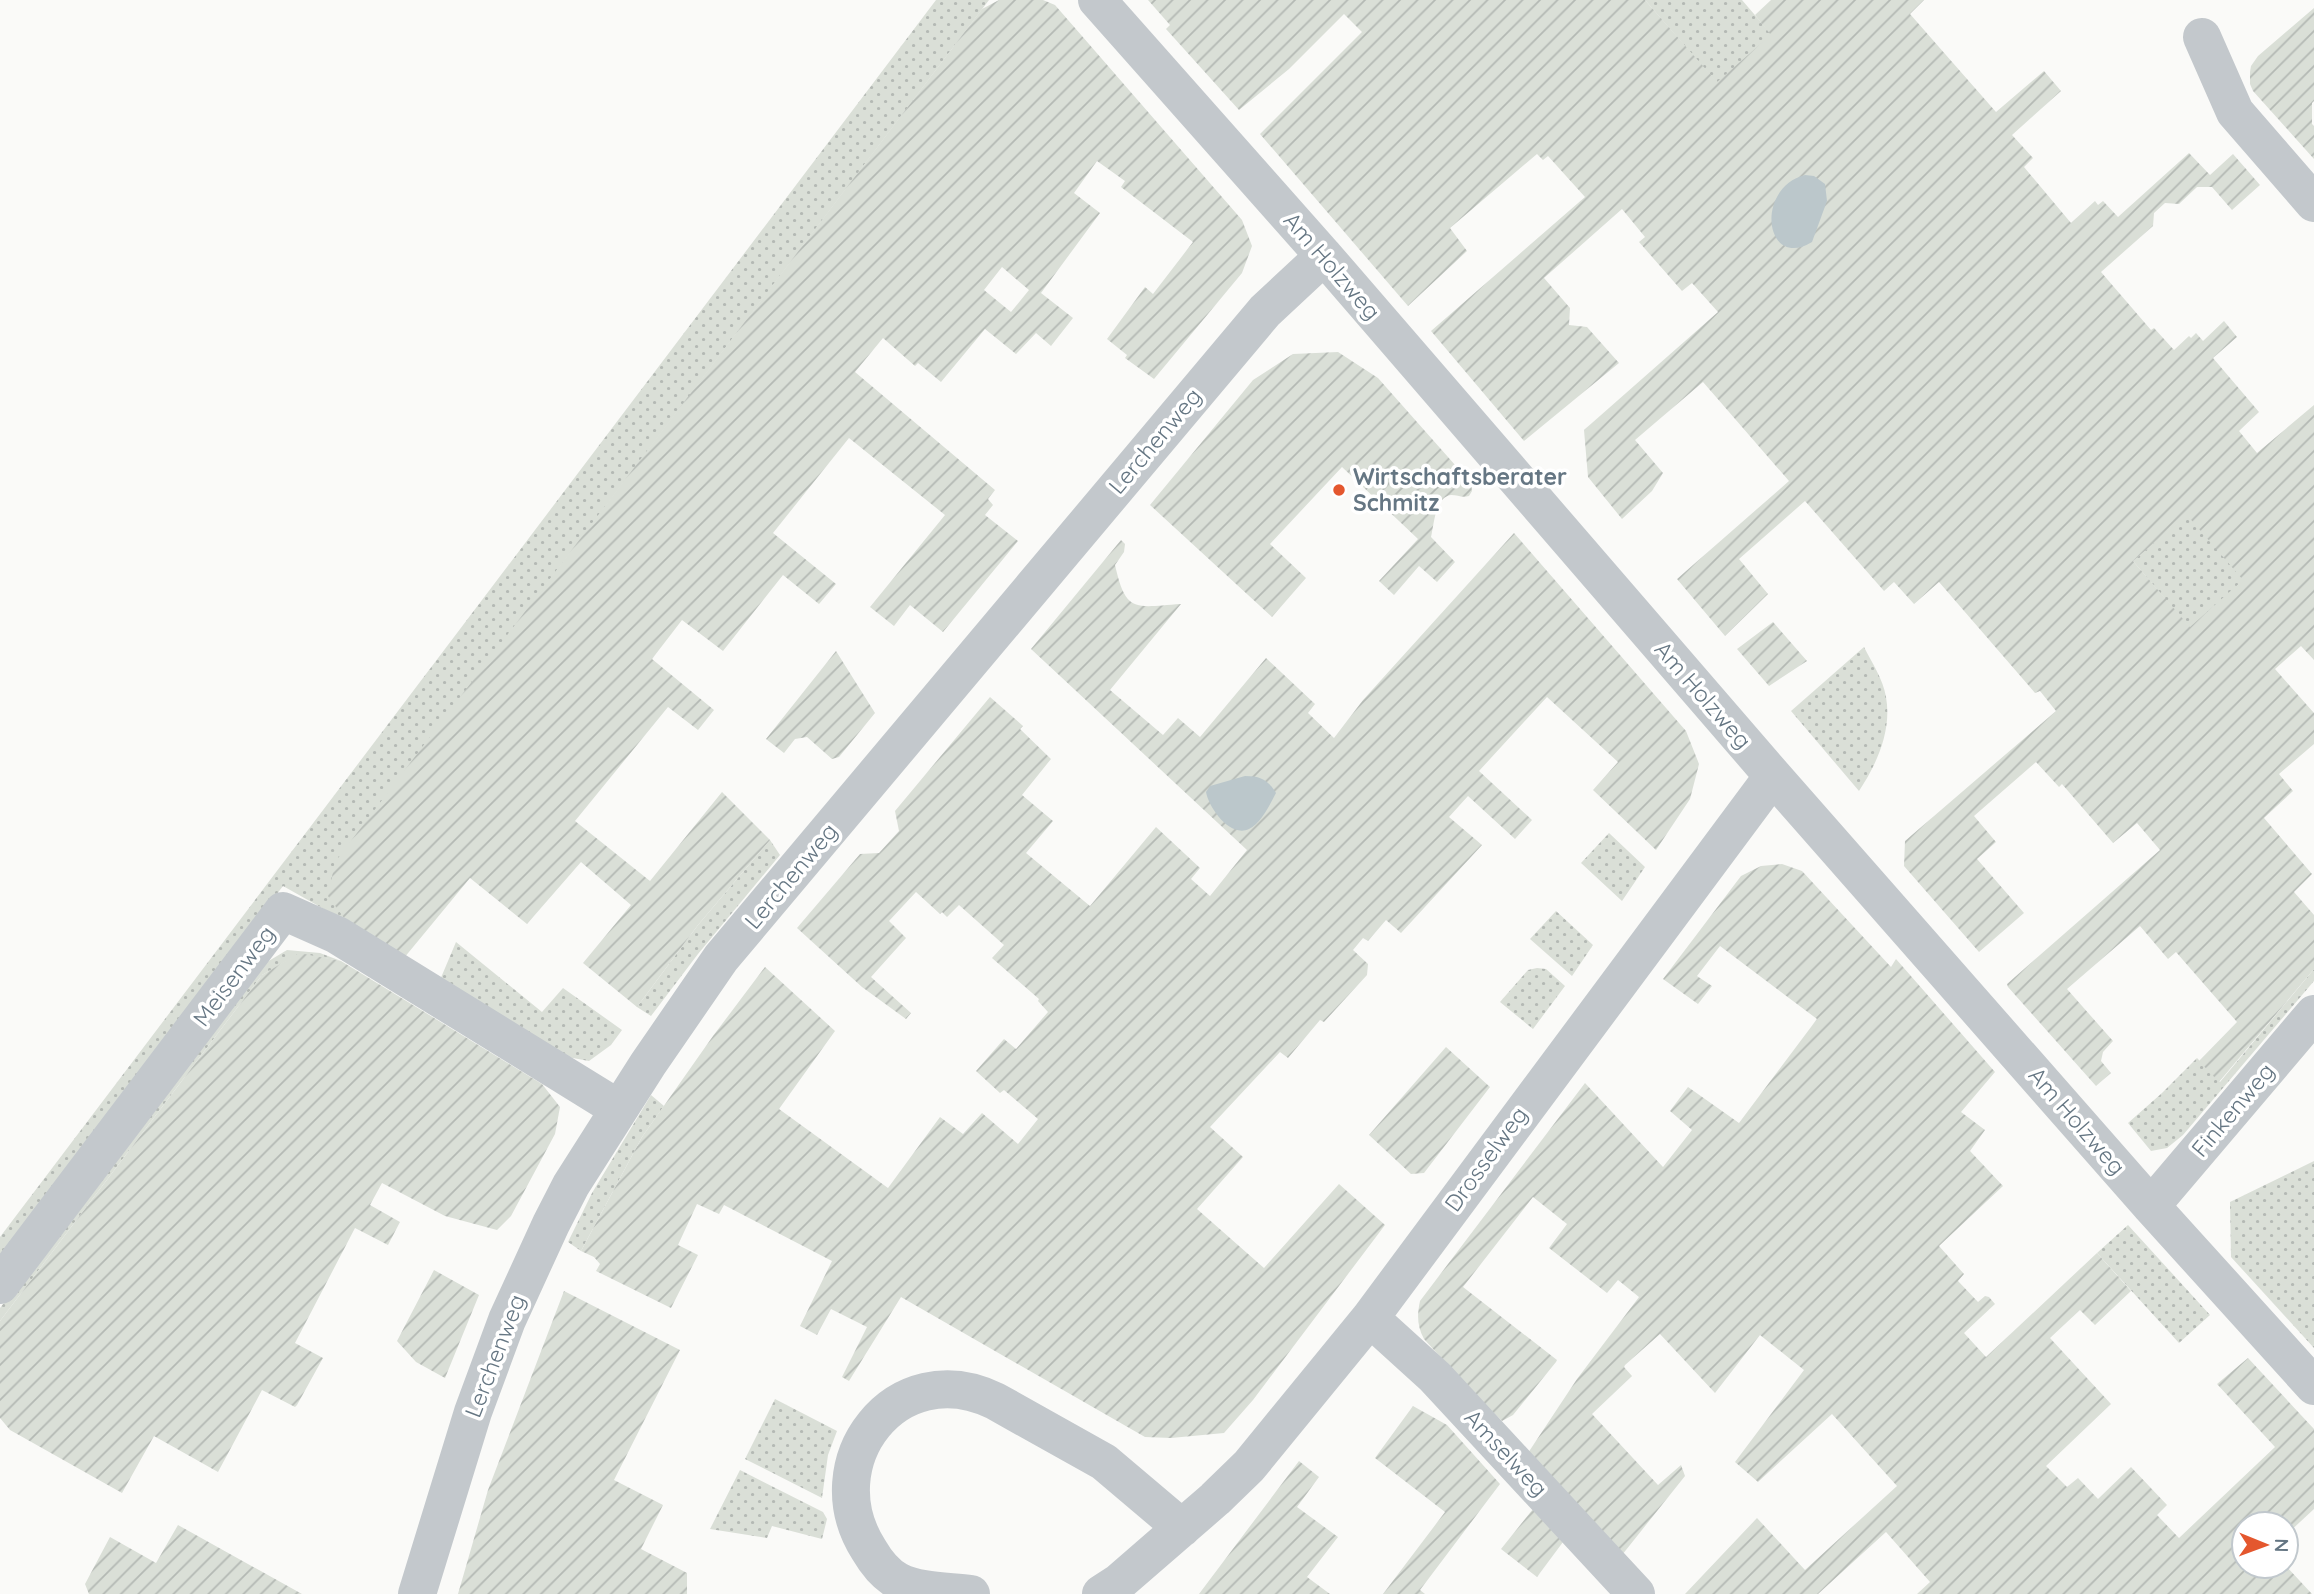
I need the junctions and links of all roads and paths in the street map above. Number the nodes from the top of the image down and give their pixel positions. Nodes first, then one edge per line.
1 (1097, 0) edge
2 (2202, 37) dead end
3 (2314, 203) edge
4 (1324, 256) junction
5 (1773, 776) junction
6 (2314, 1014) edge
7 (619, 1109) junction
8 (2151, 1206) junction
9 (0, 1285) edge
10 (1370, 1318) junction
11 (2314, 1386) edge
12 (1182, 1528) junction
13 (417, 1594) edge
14 (971, 1594) edge
15 (1101, 1594) edge
16 (1636, 1594) edge

1 - 4 street, Am Holzweg
2 - 3 street
4 - 5 street, Am Holzweg
4 - 7 street, Lerchenweg
5 - 8 street, Am Holzweg
5 - 10 street, Drosselweg
6 - 8 street, Finkenweg
7 - 9 street, Meisenweg
7 - 13 street, Lerchenweg
8 - 11 street, Am Holzweg
10 - 12 street, Drosselweg
10 - 16 street, Amselweg
12 - 14 street
12 - 15 street, Drosselweg

